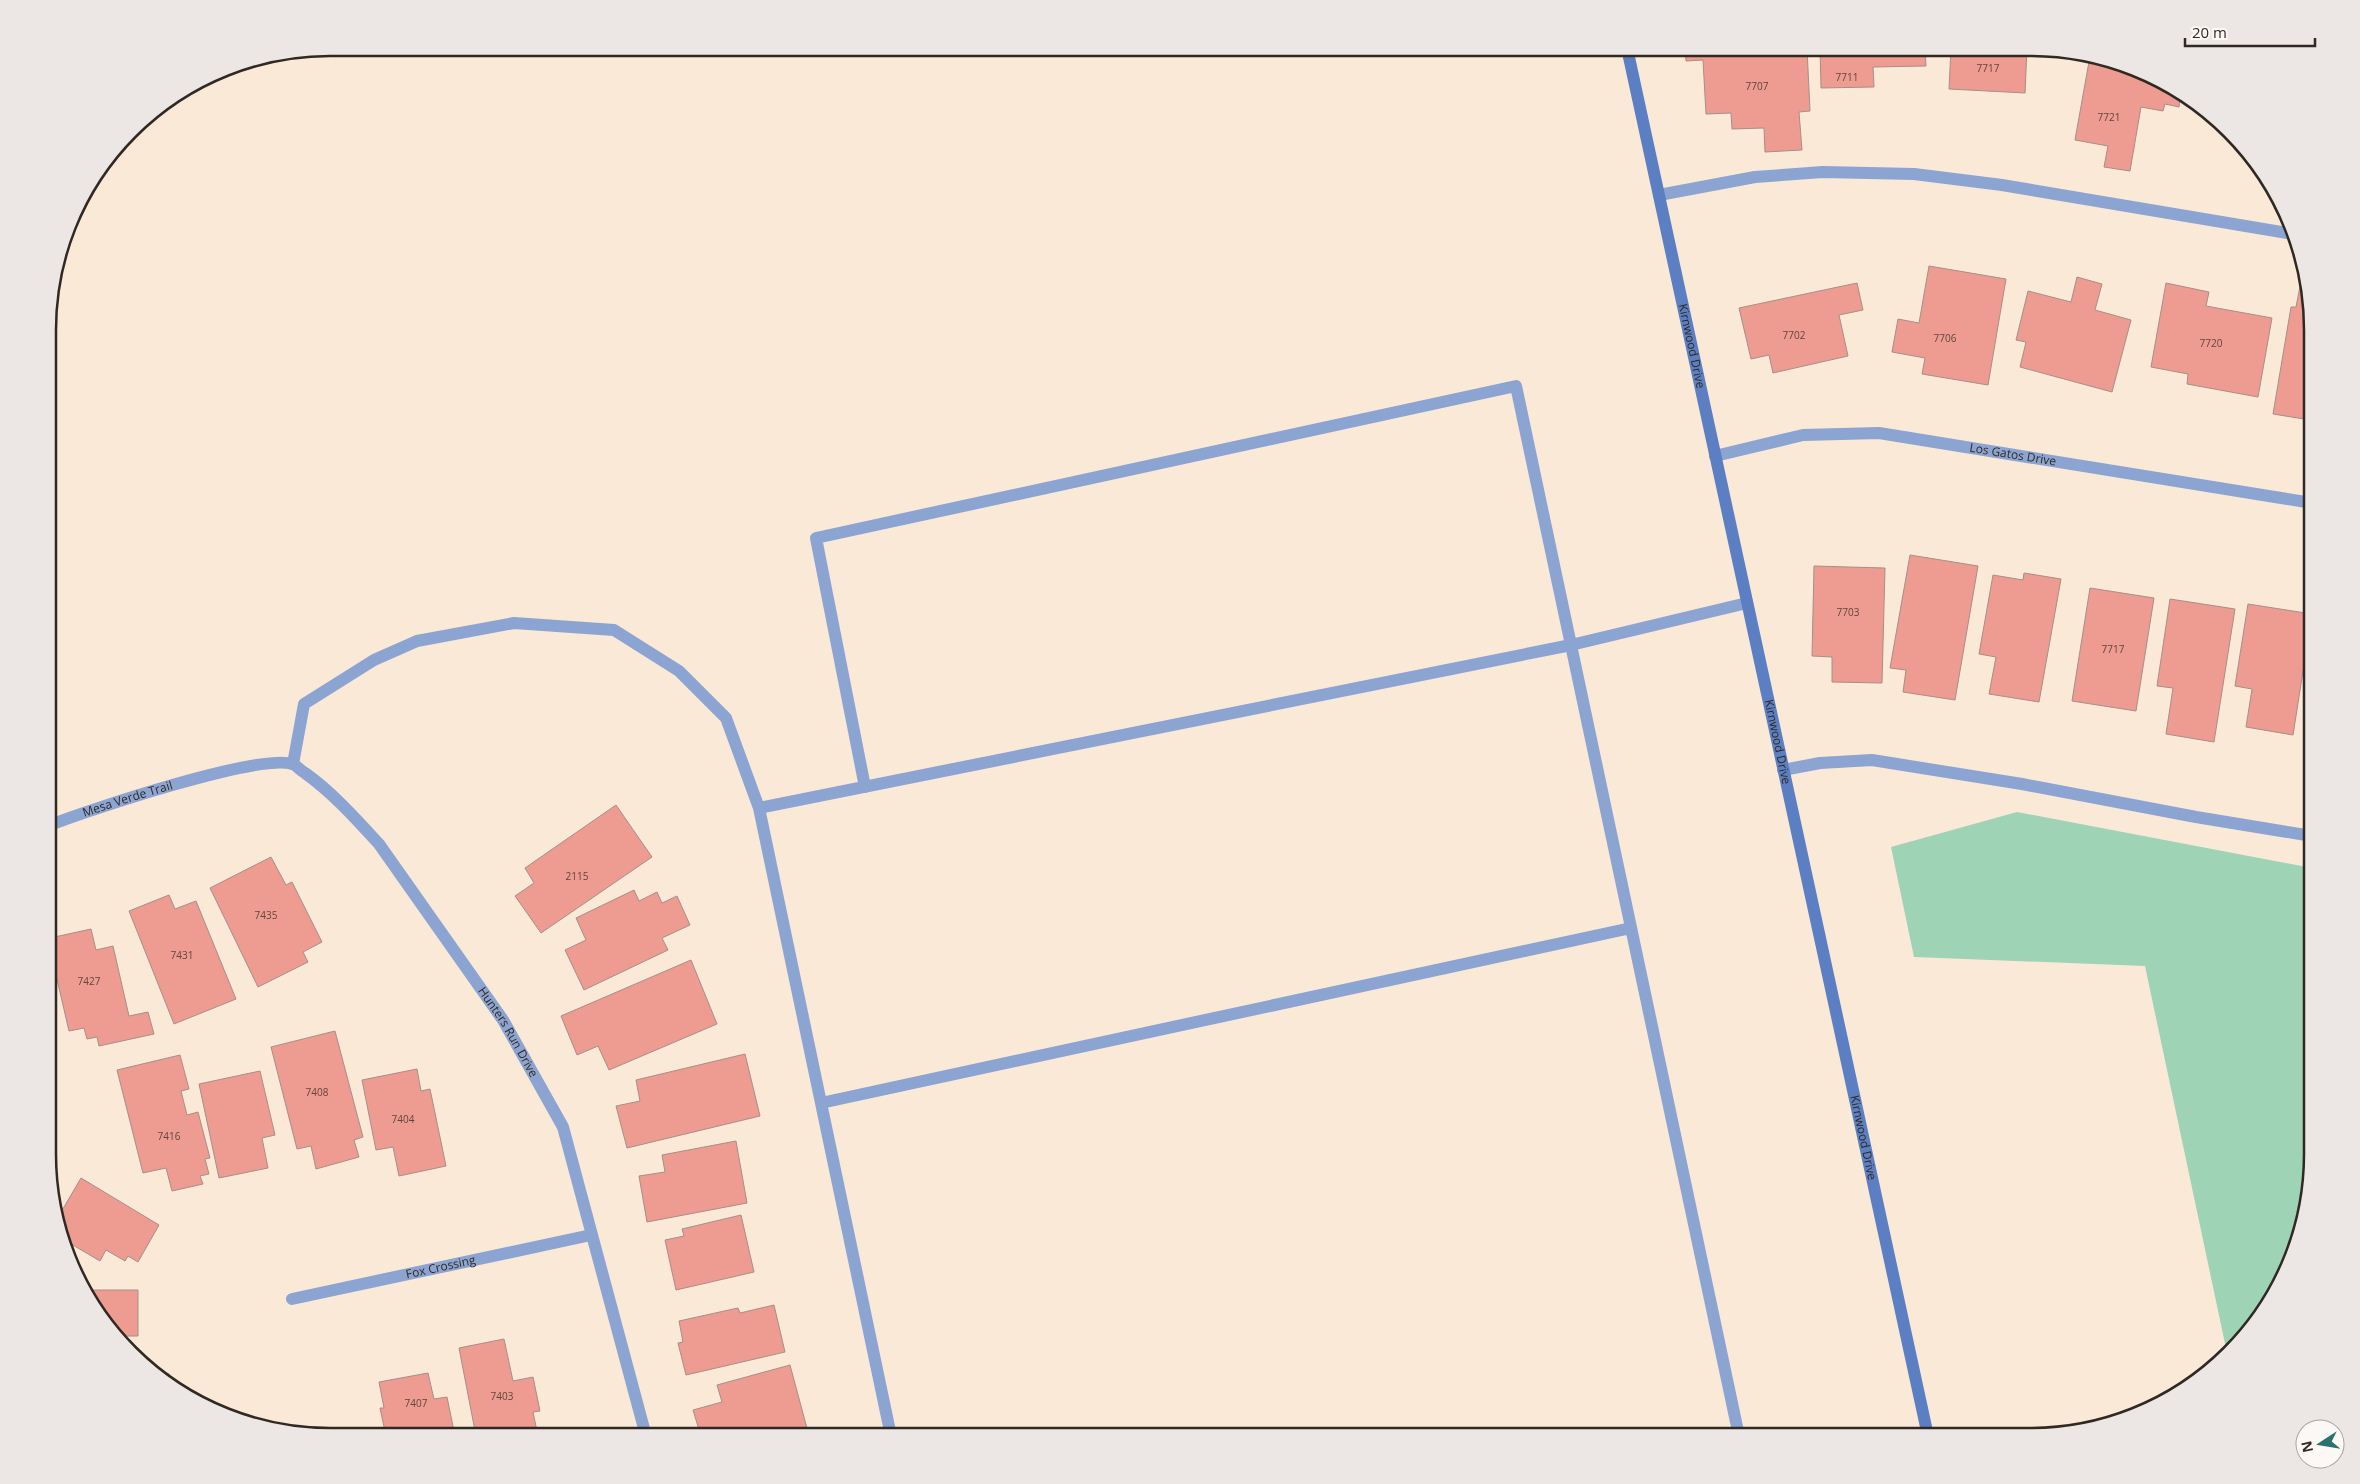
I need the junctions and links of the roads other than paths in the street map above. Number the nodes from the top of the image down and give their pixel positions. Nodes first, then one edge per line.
1 (1629, 56) edge
2 (1659, 195) junction
3 (2286, 233) edge
4 (1715, 456) junction
5 (2304, 502) edge
6 (1747, 603) junction
7 (1571, 645) junction
8 (293, 764) junction
9 (1784, 770) junction
10 (866, 787) junction
11 (759, 808) junction
12 (56, 823) edge
13 (2304, 835) edge
14 (1631, 928) junction
15 (821, 1103) junction
16 (591, 1235) junction
17 (292, 1299) dead end
18 (644, 1428) edge
19 (888, 1428) edge
20 (1738, 1428) edge
21 (1926, 1428) edge

1 - 2 street, Kirnwood Drive
2 - 3 street
2 - 4 street, Kirnwood Drive
4 - 5 street, Los Gatos Drive
4 - 6 street, Kirnwood Drive
6 - 7 street
6 - 9 street, Kirnwood Drive
7 - 10 street
7 - 10 street
7 - 14 street
8 - 11 street
8 - 12 street, Mesa Verde Trail
8 - 16 street, Hunters Run Drive
9 - 13 street
9 - 21 street, Kirnwood Drive
10 - 11 street
11 - 15 street
14 - 15 street
14 - 20 street
15 - 19 street
16 - 17 street, Fox Crossing
16 - 18 street, Hunters Run Drive

